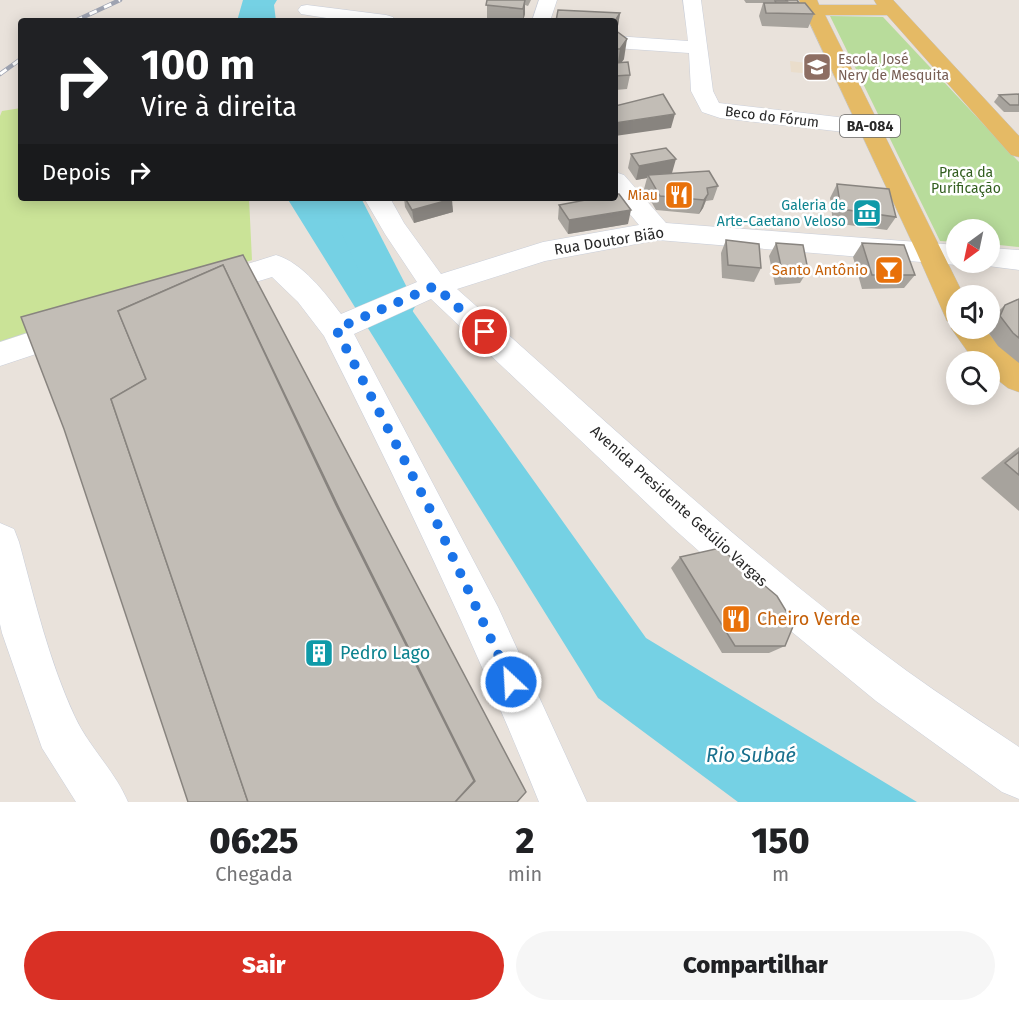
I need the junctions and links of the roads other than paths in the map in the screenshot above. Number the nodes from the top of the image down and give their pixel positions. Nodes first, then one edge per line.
1 (548, 0) edge
2 (692, 0) edge
3 (811, 5) edge
4 (887, 5) edge
5 (309, 10) edge
6 (365, 18) edge
7 (542, 18) edge
8 (618, 42) edge
9 (699, 48) junction
10 (871, 128) junction
11 (1019, 150) edge
12 (618, 184) edge
13 (379, 201) edge
14 (658, 231) junction
15 (944, 254) edge
16 (1000, 259) edge
17 (1019, 260) edge
18 (951, 285) edge
19 (427, 289) junction
20 (187, 293) edge
21 (99, 322) edge
22 (346, 325) junction
23 (975, 339) edge
24 (0, 354) edge
25 (1019, 378) edge
26 (0, 542) edge
27 (1019, 775) edge
28 (105, 802) edge
29 (563, 802) edge

1 - 7 street
2 - 9 street
3 - 4 main road
3 - 10 main road, BA-084
4 - 11 main road
5 - 6 street
8 - 9 street
9 - 10 street, Beco do Fórum
10 - 15 main road, BA-084
12 - 14 street
13 - 19 street, Avenida Presidente Getúlio Vargas
14 - 15 street, Rua Doutor Bião
14 - 19 street, Rua Doutor Bião
15 - 18 main road, BA-084
16 - 17 street
19 - 22 street, Rua Doutor Bião
19 - 27 street, Avenida Presidente Getúlio Vargas
20 - 22 street
21 - 24 street
22 - 29 street
23 - 25 main road
26 - 28 street

